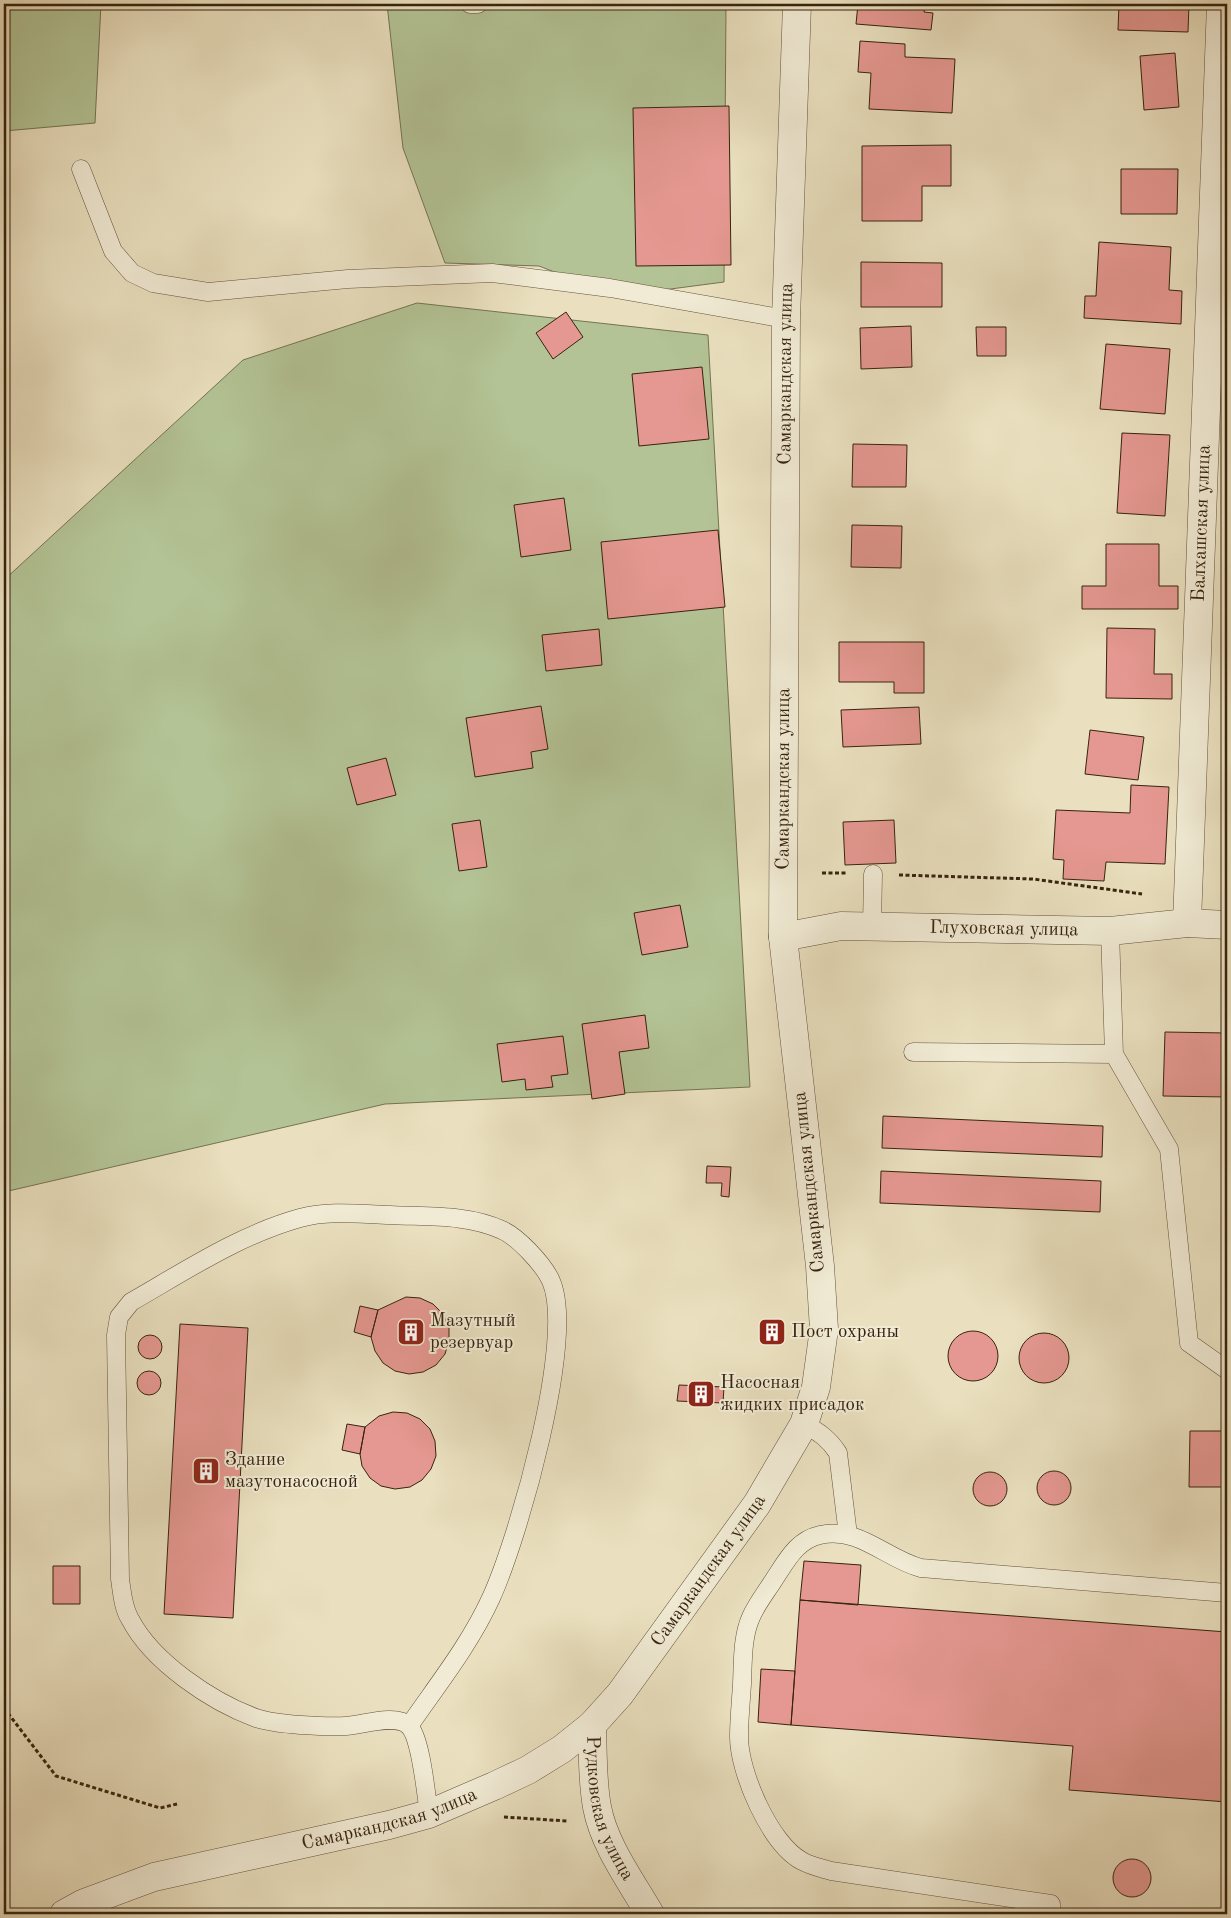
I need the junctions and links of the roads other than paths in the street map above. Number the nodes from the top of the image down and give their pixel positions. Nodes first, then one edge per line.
1 (470, 4) edge
2 (478, 4) edge
3 (797, 4) edge
4 (1221, 4) edge
5 (80, 169) dead end
6 (786, 319) junction
7 (873, 874) road end
8 (1188, 911) junction
9 (1227, 925) edge
10 (872, 927) junction
11 (1110, 931) junction
12 (783, 937) junction
13 (913, 1052) dead end
14 (1114, 1054) junction
15 (1227, 1370) edge
16 (804, 1424) junction
17 (848, 1535) junction
18 (1227, 1593) edge
19 (592, 1725) junction
20 (409, 1726) junction
21 (429, 1814) junction
22 (64, 1914) edge
23 (650, 1914) edge
24 (1050, 1914) edge

1 - 2 lane
3 - 6 street, Самаркандская улица
4 - 8 street, Балхашская улица
5 - 6 lane
6 - 12 street, Самаркандская улица
7 - 10 lane
8 - 9 street, Глуховская улица
8 - 11 street, Глуховская улица
10 - 11 street, Глуховская улица
10 - 12 street, Глуховская улица
11 - 14 lane
12 - 16 street, Самаркандская улица
13 - 14 lane
14 - 15 lane
16 - 17 lane
16 - 19 street, Самаркандская улица
17 - 18 lane
17 - 24 lane
19 - 21 street, Самаркандская улица
19 - 23 street, Рудковская улица
20 - 20 lane
20 - 21 lane
21 - 22 street, Самаркандская улица

